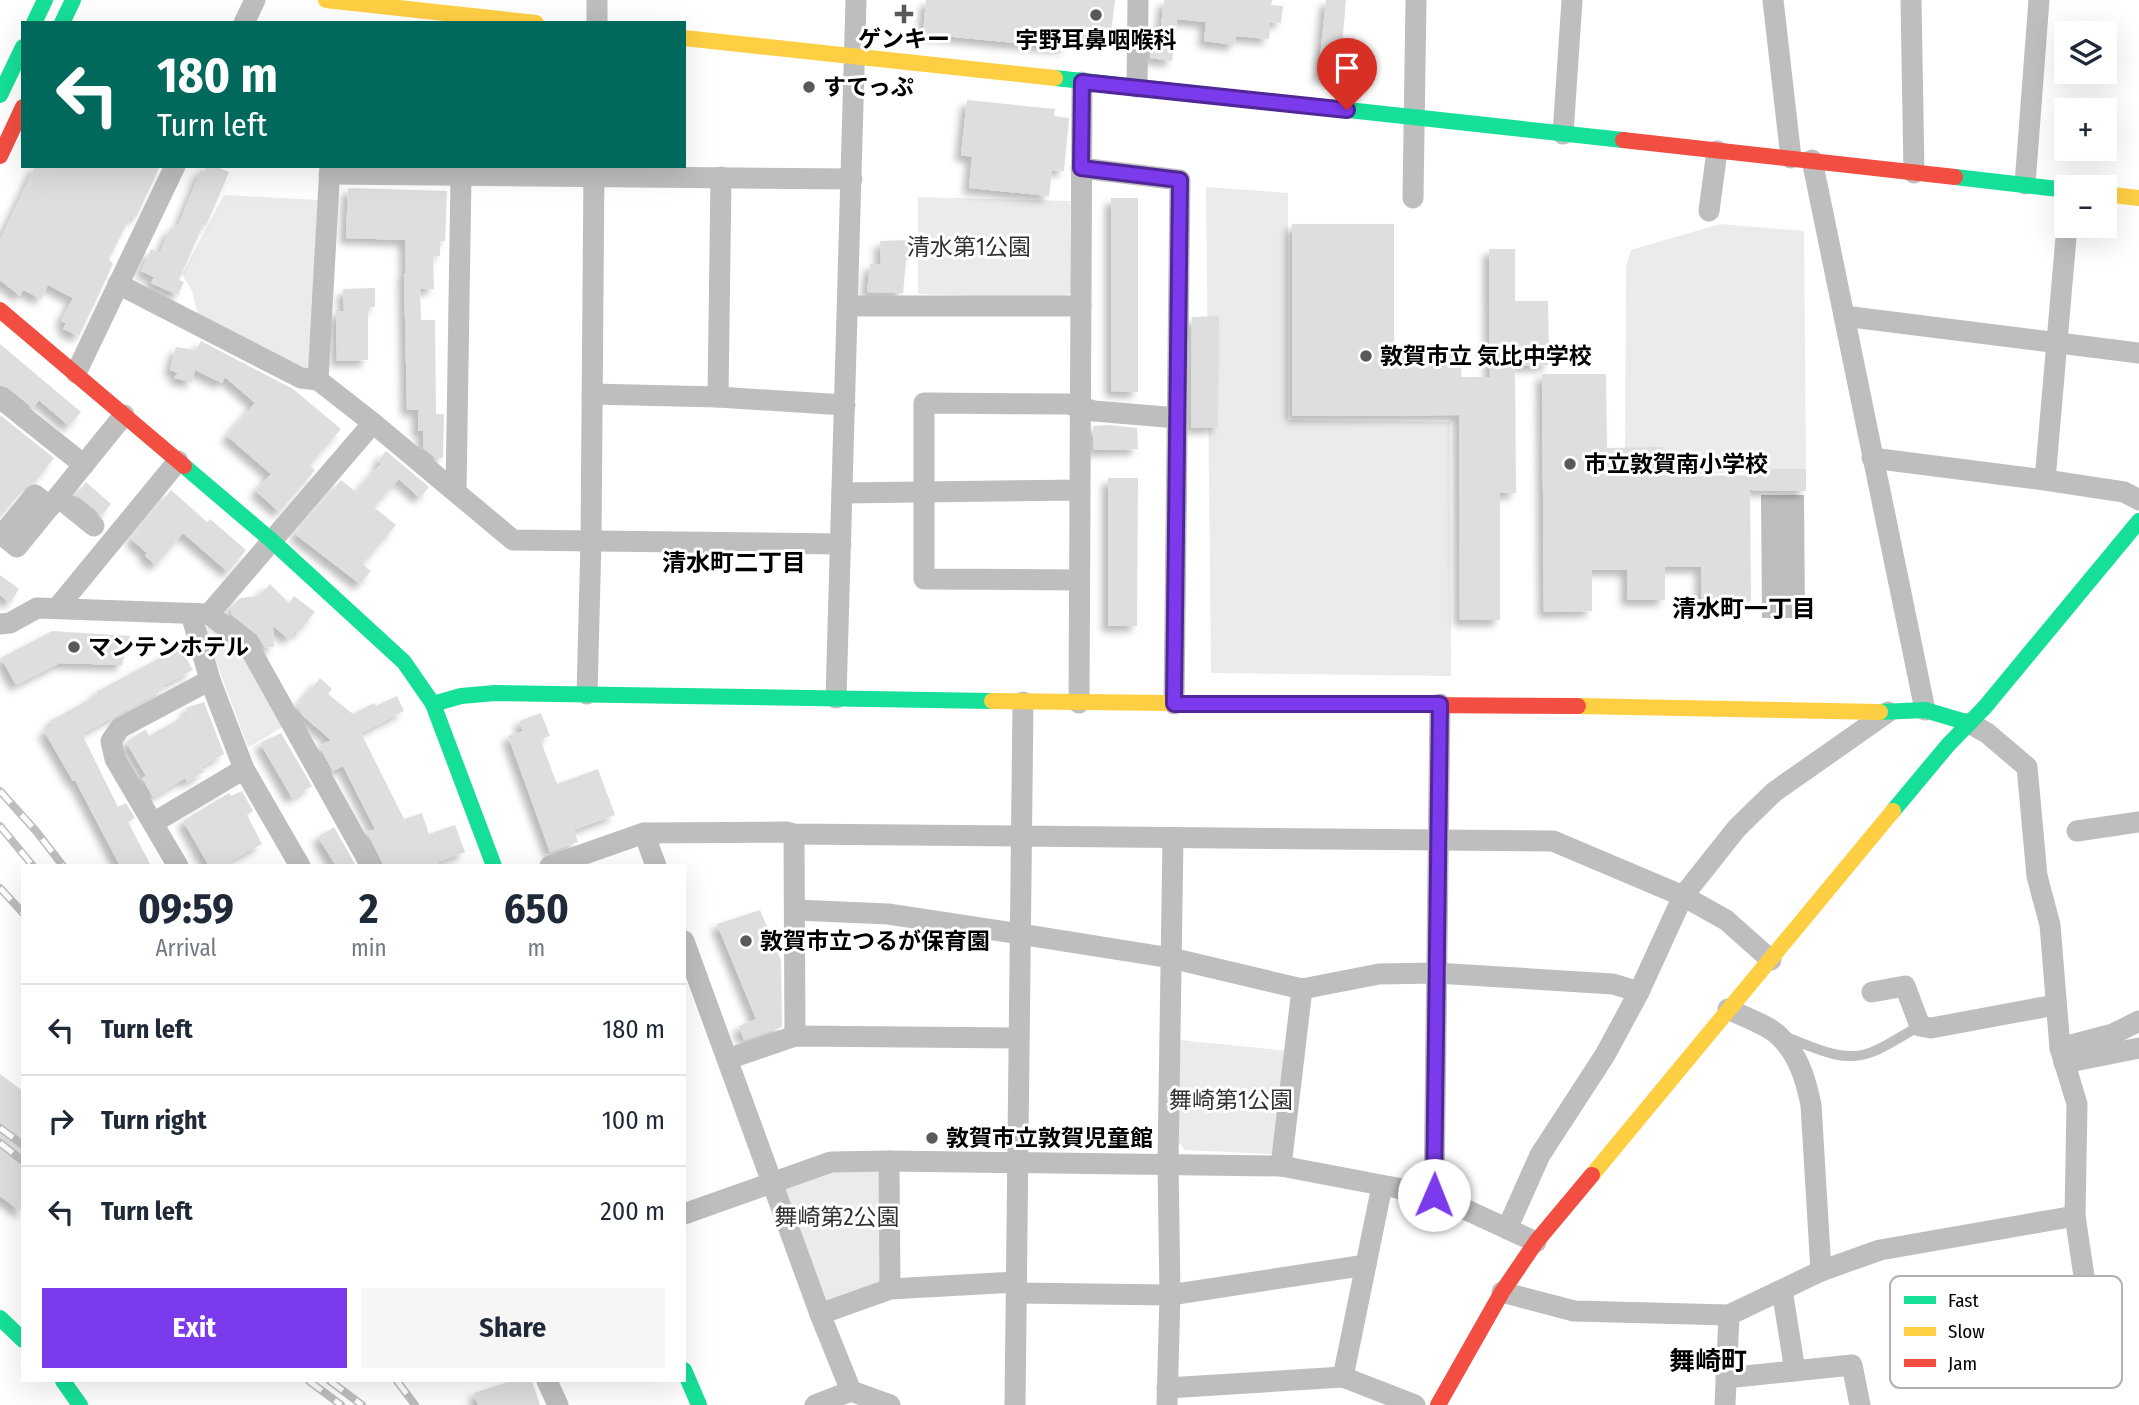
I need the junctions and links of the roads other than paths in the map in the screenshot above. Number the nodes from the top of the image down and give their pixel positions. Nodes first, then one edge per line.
1 (45, 0) edge
2 (72, 0) edge
3 (255, 0) edge
4 (597, 0) edge
5 (856, 0) edge
6 (1138, 0) edge
7 (1416, 0) edge
8 (1573, 0) edge
9 (1773, 0) edge
10 (1912, 0) edge
11 (2039, 0) edge
12 (336, 8) edge
13 (35, 21) edge
14 (63, 21) edge
15 (245, 21) edge
16 (509, 21) edge
17 (597, 21) edge
18 (686, 38) edge
19 (21, 51) edge
20 (856, 57) junction
21 (1082, 82) junction
22 (1137, 88) junction
23 (0, 94) edge
24 (21, 111) edge
25 (1413, 117) junction
26 (1563, 134) junction
27 (1717, 151) junction
28 (0, 156) edge
29 (1801, 159) junction
30 (174, 168) edge
31 (1081, 168) junction
32 (330, 170) edge
33 (594, 172) edge
34 (1914, 173) junction
35 (461, 176) junction
36 (721, 177) junction
37 (852, 179) junction
38 (2025, 184) junction
39 (2054, 188) edge
40 (2117, 195) edge
41 (1413, 198) dead end
42 (2139, 198) edge
43 (1709, 211) dead end
44 (2066, 238) edge
45 (118, 284) junction
46 (848, 306) junction
47 (1081, 306) junction
48 (0, 310) edge
49 (1844, 316) junction
50 (2056, 343) junction
51 (2139, 353) edge
52 (76, 373) junction
53 (318, 380) junction
54 (592, 394) junction
55 (718, 397) junction
56 (0, 398) edge
57 (845, 405) junction
58 (1080, 407) junction
59 (124, 415) junction
60 (1178, 418) junction
61 (373, 423) junction
62 (1872, 458) junction
63 (178, 461) junction
64 (84, 465) junction
65 (2045, 480) junction
66 (1080, 489) junction
67 (456, 491) junction
68 (923, 491) junction
69 (842, 493) junction
70 (2139, 500) edge
71 (54, 502) junction
72 (7, 513) edge
73 (2139, 521) edge
74 (94, 526) dead end
75 (271, 540) junction
76 (591, 541) junction
77 (841, 544) junction
78 (1079, 580) junction
79 (58, 607) junction
80 (200, 614) junction
81 (0, 624) edge
82 (210, 680) junction
83 (587, 694) junction
84 (836, 698) junction
85 (1023, 702) junction
86 (1079, 703) junction
87 (433, 704) junction
88 (1174, 704) junction
89 (1440, 704) junction
90 (1925, 710) junction
91 (1888, 712) junction
92 (1969, 723) junction
93 (244, 769) junction
94 (153, 822) junction
95 (2139, 822) edge
96 (2077, 831) dead end
97 (644, 834) junction
98 (794, 834) junction
99 (1021, 836) junction
100 (1173, 838) junction
101 (1438, 842) junction
102 (177, 864) edge
103 (299, 864) edge
104 (370, 864) edge
105 (494, 864) edge
106 (556, 864) edge
107 (655, 864) edge
108 (1683, 896) junction
109 (795, 910) junction
110 (1020, 934) junction
111 (686, 946) edge
112 (1171, 958) junction
113 (1771, 960) junction
114 (1436, 973) junction
115 (1302, 989) junction
116 (1639, 992) junction
117 (1872, 992) dead end
118 (2055, 1005) junction
119 (1728, 1009) junction
120 (2139, 1021) edge
121 (1920, 1026) junction
122 (1777, 1034) junction
123 (794, 1035) junction
124 (1019, 1038) junction
125 (2139, 1048) edge
126 (2062, 1055) junction
127 (728, 1059) junction
128 (889, 1161) junction
129 (1018, 1163) junction
130 (1168, 1163) junction
131 (1281, 1166) junction
132 (773, 1182) junction
133 (1382, 1186) junction
134 (1434, 1195) junction
135 (686, 1212) edge
136 (2075, 1216) junction
137 (1507, 1229) junction
138 (1536, 1242) junction
139 (1366, 1265) junction
140 (1821, 1270) junction
141 (2084, 1276) dead end
142 (1016, 1287) junction
143 (890, 1289) junction
144 (1782, 1290) junction
145 (1502, 1292) junction
146 (1170, 1296) junction
147 (820, 1314) junction
148 (1729, 1315) junction
149 (0, 1318) edge
150 (21, 1338) edge
151 (1795, 1371) junction
152 (686, 1375) edge
153 (1343, 1377) junction
154 (1726, 1378) junction
155 (64, 1382) edge
156 (547, 1382) edge
157 (851, 1391) junction
158 (1167, 1396) edge
159 (80, 1405) edge
160 (558, 1405) edge
161 (699, 1405) edge
162 (815, 1405) edge
163 (890, 1405) edge
164 (1015, 1405) edge
165 (1415, 1405) edge
166 (1438, 1405) edge
167 (1725, 1405) edge
168 (1860, 1405) edge

1 - 13 street
2 - 14 street
3 - 15 street
4 - 17 street
5 - 20 street
6 - 22 street
7 - 25 street
8 - 26 street
9 - 29 street
10 - 34 street
11 - 38 street
12 - 16 street
18 - 20 street
19 - 23 street
20 - 21 street
20 - 37 street
21 - 22 street
21 - 31 street
22 - 25 street
24 - 28 street
25 - 26 street
25 - 41 street
26 - 27 street
27 - 29 street
27 - 43 street
29 - 34 street
29 - 49 street
30 - 45 street
31 - 47 street
31 - 60 street
32 - 35 street
32 - 53 street
33 - 35 street
33 - 36 street
33 - 54 street
34 - 38 street
35 - 67 street
36 - 37 street
36 - 55 street
37 - 46 street
38 - 39 street
40 - 42 street
44 - 50 street
45 - 52 street
45 - 53 street
46 - 47 street
46 - 57 street
47 - 58 street
48 - 52 street
49 - 50 street
49 - 62 street
50 - 51 street
50 - 65 street
52 - 59 street
53 - 61 street
54 - 55 street
54 - 76 street
55 - 57 street
56 - 64 street
57 - 69 street
58 - 60 street
58 - 66 street
58 - 68 street
59 - 63 street
59 - 64 street
60 - 88 street
61 - 67 street
61 - 75 street
62 - 65 street
62 - 90 street
63 - 75 street
63 - 79 street
64 - 71 street
65 - 70 street
66 - 68 street
66 - 78 street
67 - 76 street
68 - 69 street
68 - 78 street
69 - 77 street
71 - 72 street
71 - 74 street
73 - 92 street
75 - 80 street
75 - 87 street
76 - 77 street
76 - 83 street
77 - 84 street
78 - 86 street
79 - 80 street
79 - 81 street
80 - 82 street
80 - 104 street
82 - 93 street
82 - 94 street
83 - 84 street
83 - 87 street
84 - 85 street
85 - 86 street
85 - 99 street
86 - 88 street
87 - 105 street
88 - 89 street
89 - 91 street
89 - 101 street
90 - 91 street
90 - 92 street
91 - 108 street
92 - 113 street
92 - 118 street
93 - 94 street
93 - 103 street
94 - 102 street
95 - 96 street
97 - 98 street
97 - 106 street
97 - 107 street
98 - 99 street
98 - 109 street
99 - 100 street
99 - 110 street
100 - 101 street
100 - 112 street
101 - 108 street
101 - 114 street
108 - 113 street
108 - 116 street
109 - 110 street
109 - 123 street
110 - 112 street
110 - 124 street
111 - 127 street
112 - 115 street
112 - 130 street
113 - 119 street
114 - 115 street
114 - 116 street
114 - 134 street
115 - 131 street
116 - 137 street
117 - 121 street
118 - 121 street
118 - 126 street
119 - 122 street
119 - 138 street
120 - 126 street
121 - 122 lane
122 - 140 street
123 - 124 street
123 - 127 street
124 - 129 street
125 - 126 street
126 - 136 street
127 - 132 street
128 - 129 street
128 - 132 street
128 - 143 street
129 - 130 street
129 - 142 street
130 - 131 street
130 - 146 street
131 - 133 street
132 - 135 street
132 - 147 street
133 - 134 street
133 - 139 street
134 - 137 street
136 - 140 street
136 - 141 street
137 - 138 street
138 - 145 street
139 - 146 street
139 - 153 street
140 - 144 street
142 - 143 street
142 - 146 street
142 - 164 street
143 - 147 street
144 - 148 street
144 - 151 street
145 - 148 street
145 - 166 street
146 - 158 street
147 - 157 street
148 - 154 street
149 - 150 street
151 - 154 street
151 - 168 street
152 - 161 street
153 - 158 street
153 - 165 street
154 - 167 street
155 - 159 street
156 - 160 street
157 - 162 street
157 - 163 street

